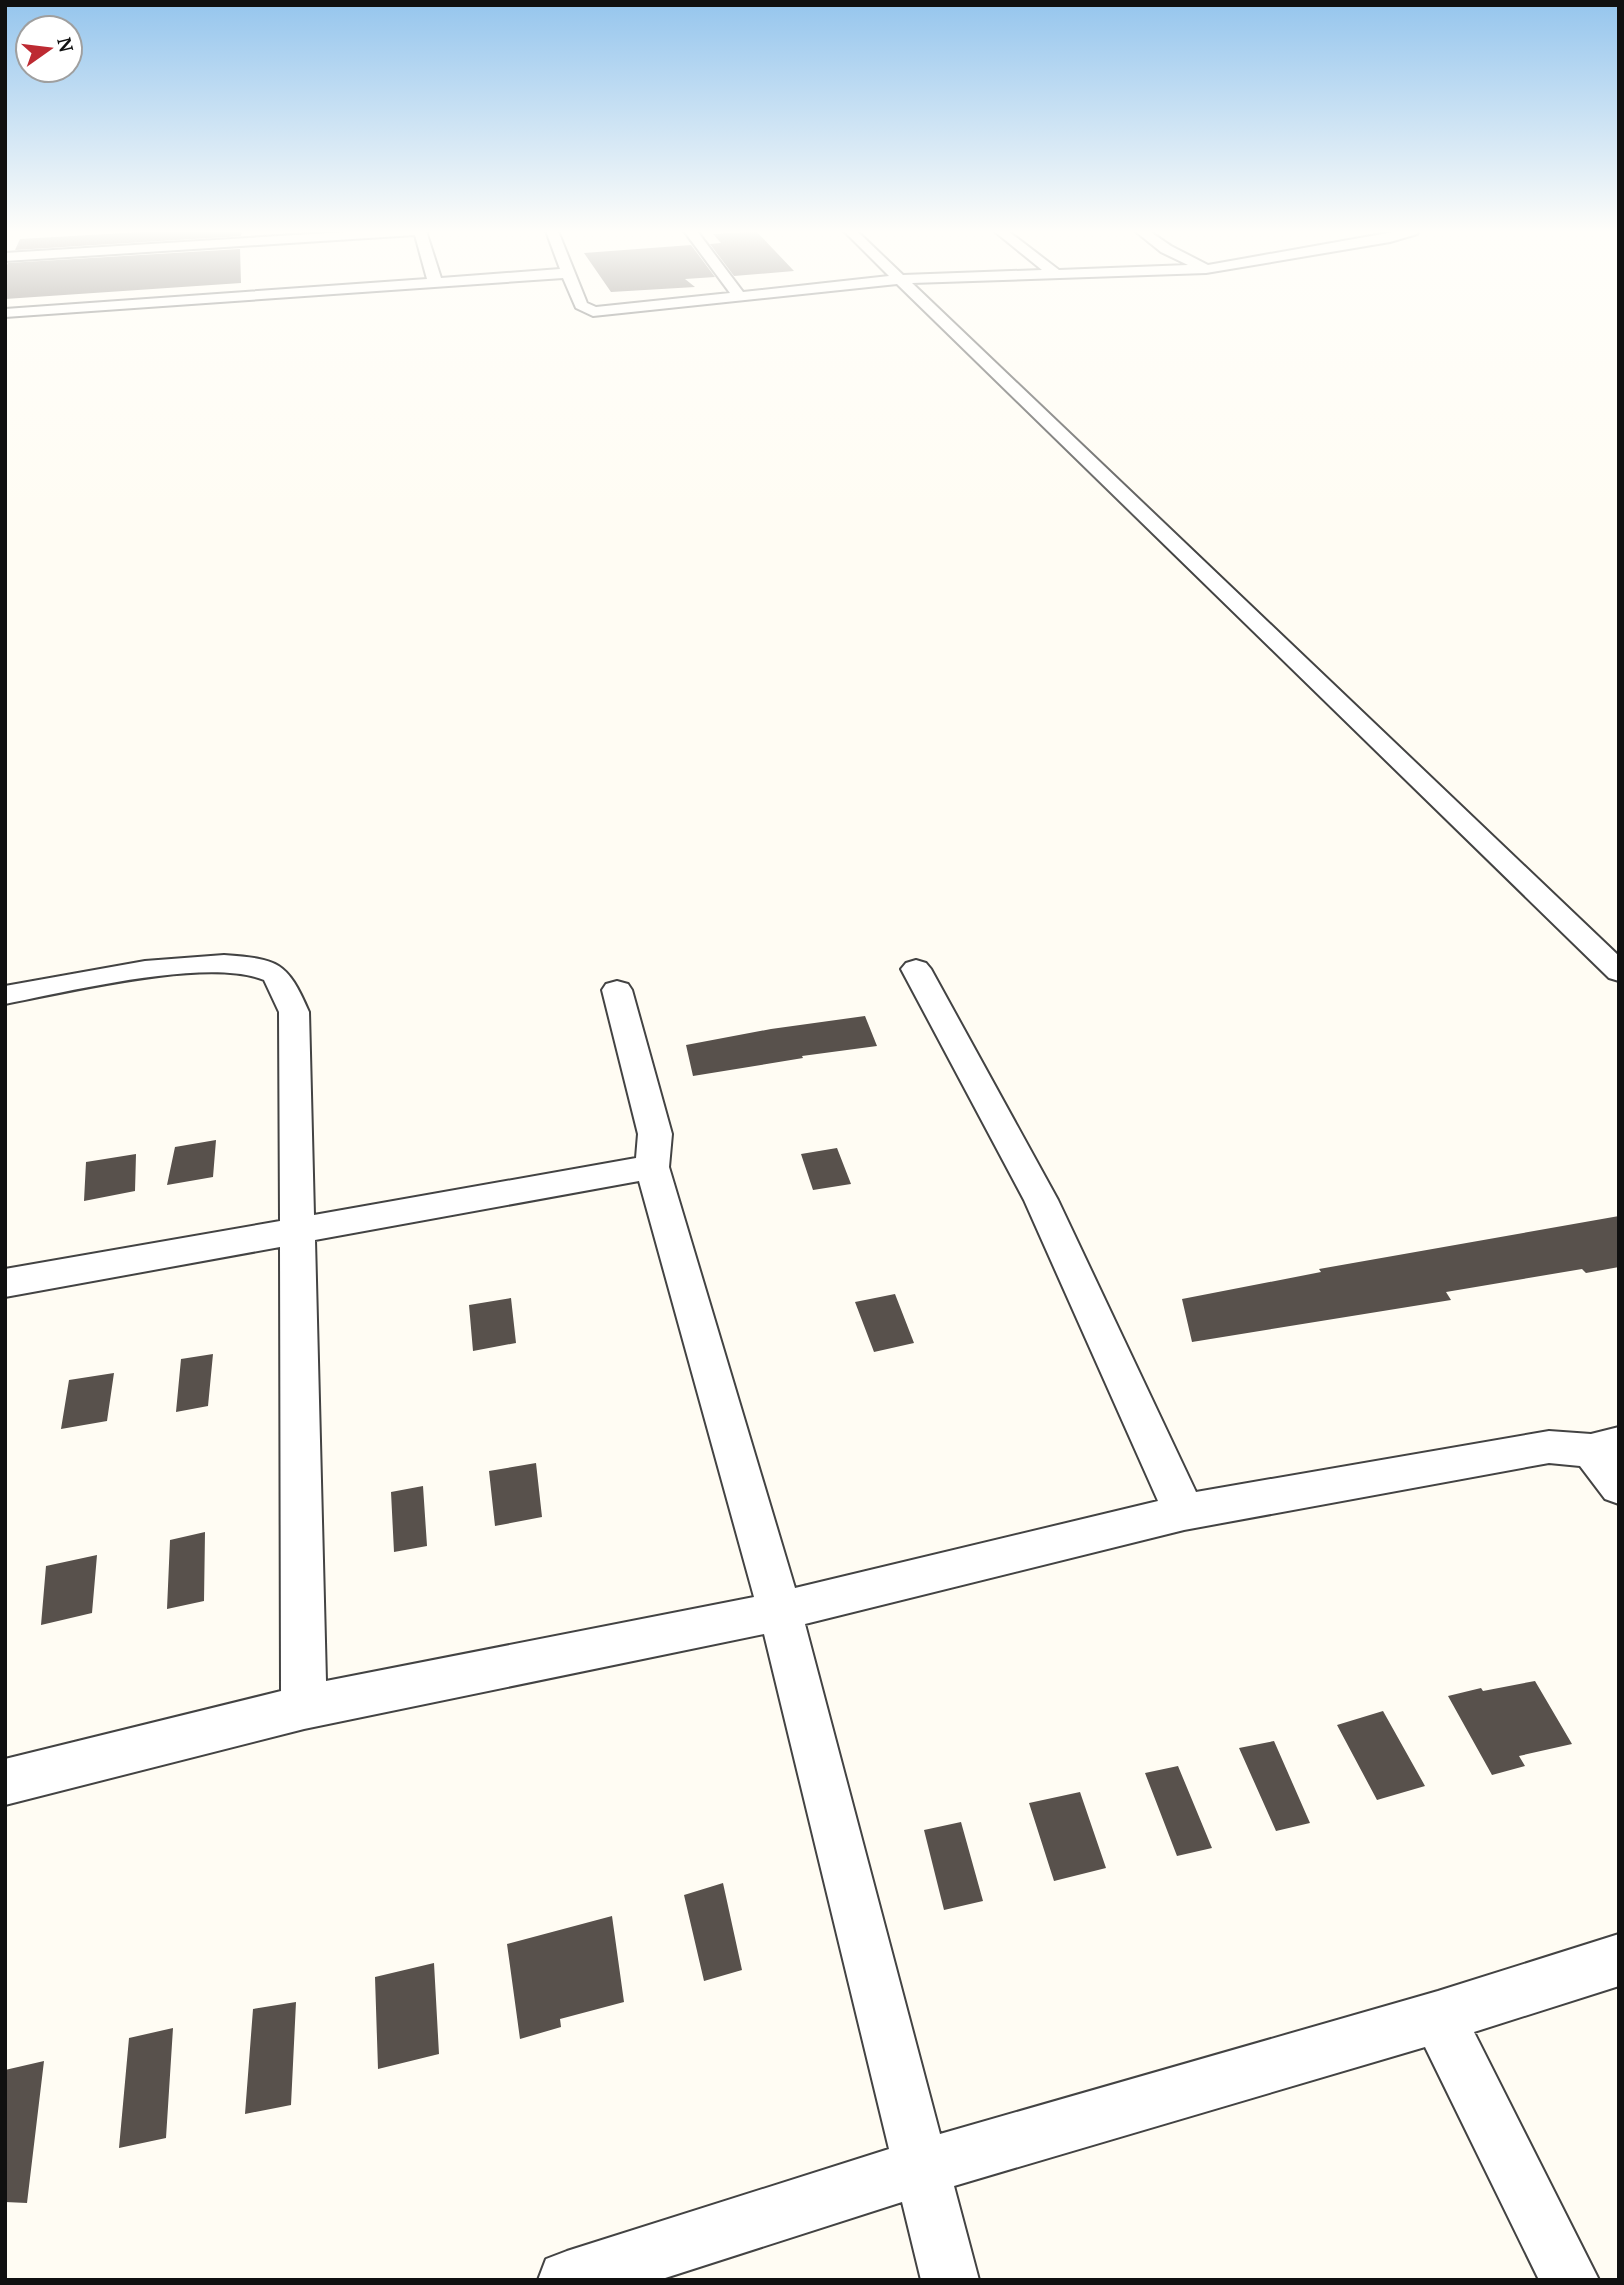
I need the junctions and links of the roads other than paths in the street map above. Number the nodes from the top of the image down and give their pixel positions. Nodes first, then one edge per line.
1 (962, 338) edge
2 (916, 969) dead end
3 (1619, 972) edge
4 (617, 990) dead end
5 (5, 995) edge
6 (652, 1167) junction
7 (299, 1230) junction
8 (5, 1283) edge
9 (1605, 1447) edge
10 (1619, 1487) edge
11 (1184, 1512) junction
12 (780, 1611) junction
13 (304, 1707) junction
14 (5, 1782) edge
15 (1619, 1960) edge
16 (1438, 2017) junction
17 (919, 2168) junction
18 (567, 2280) edge
19 (950, 2280) edge
20 (1570, 2280) edge

1 - 3 street
2 - 11 street
4 - 6 street
5 - 7 street
6 - 7 street
6 - 12 street
7 - 8 street
7 - 13 street
9 - 10 street
9 - 11 street
11 - 12 street
12 - 13 street
12 - 17 street
13 - 14 street
15 - 16 street
16 - 17 street
16 - 20 street
17 - 18 street
17 - 19 street

